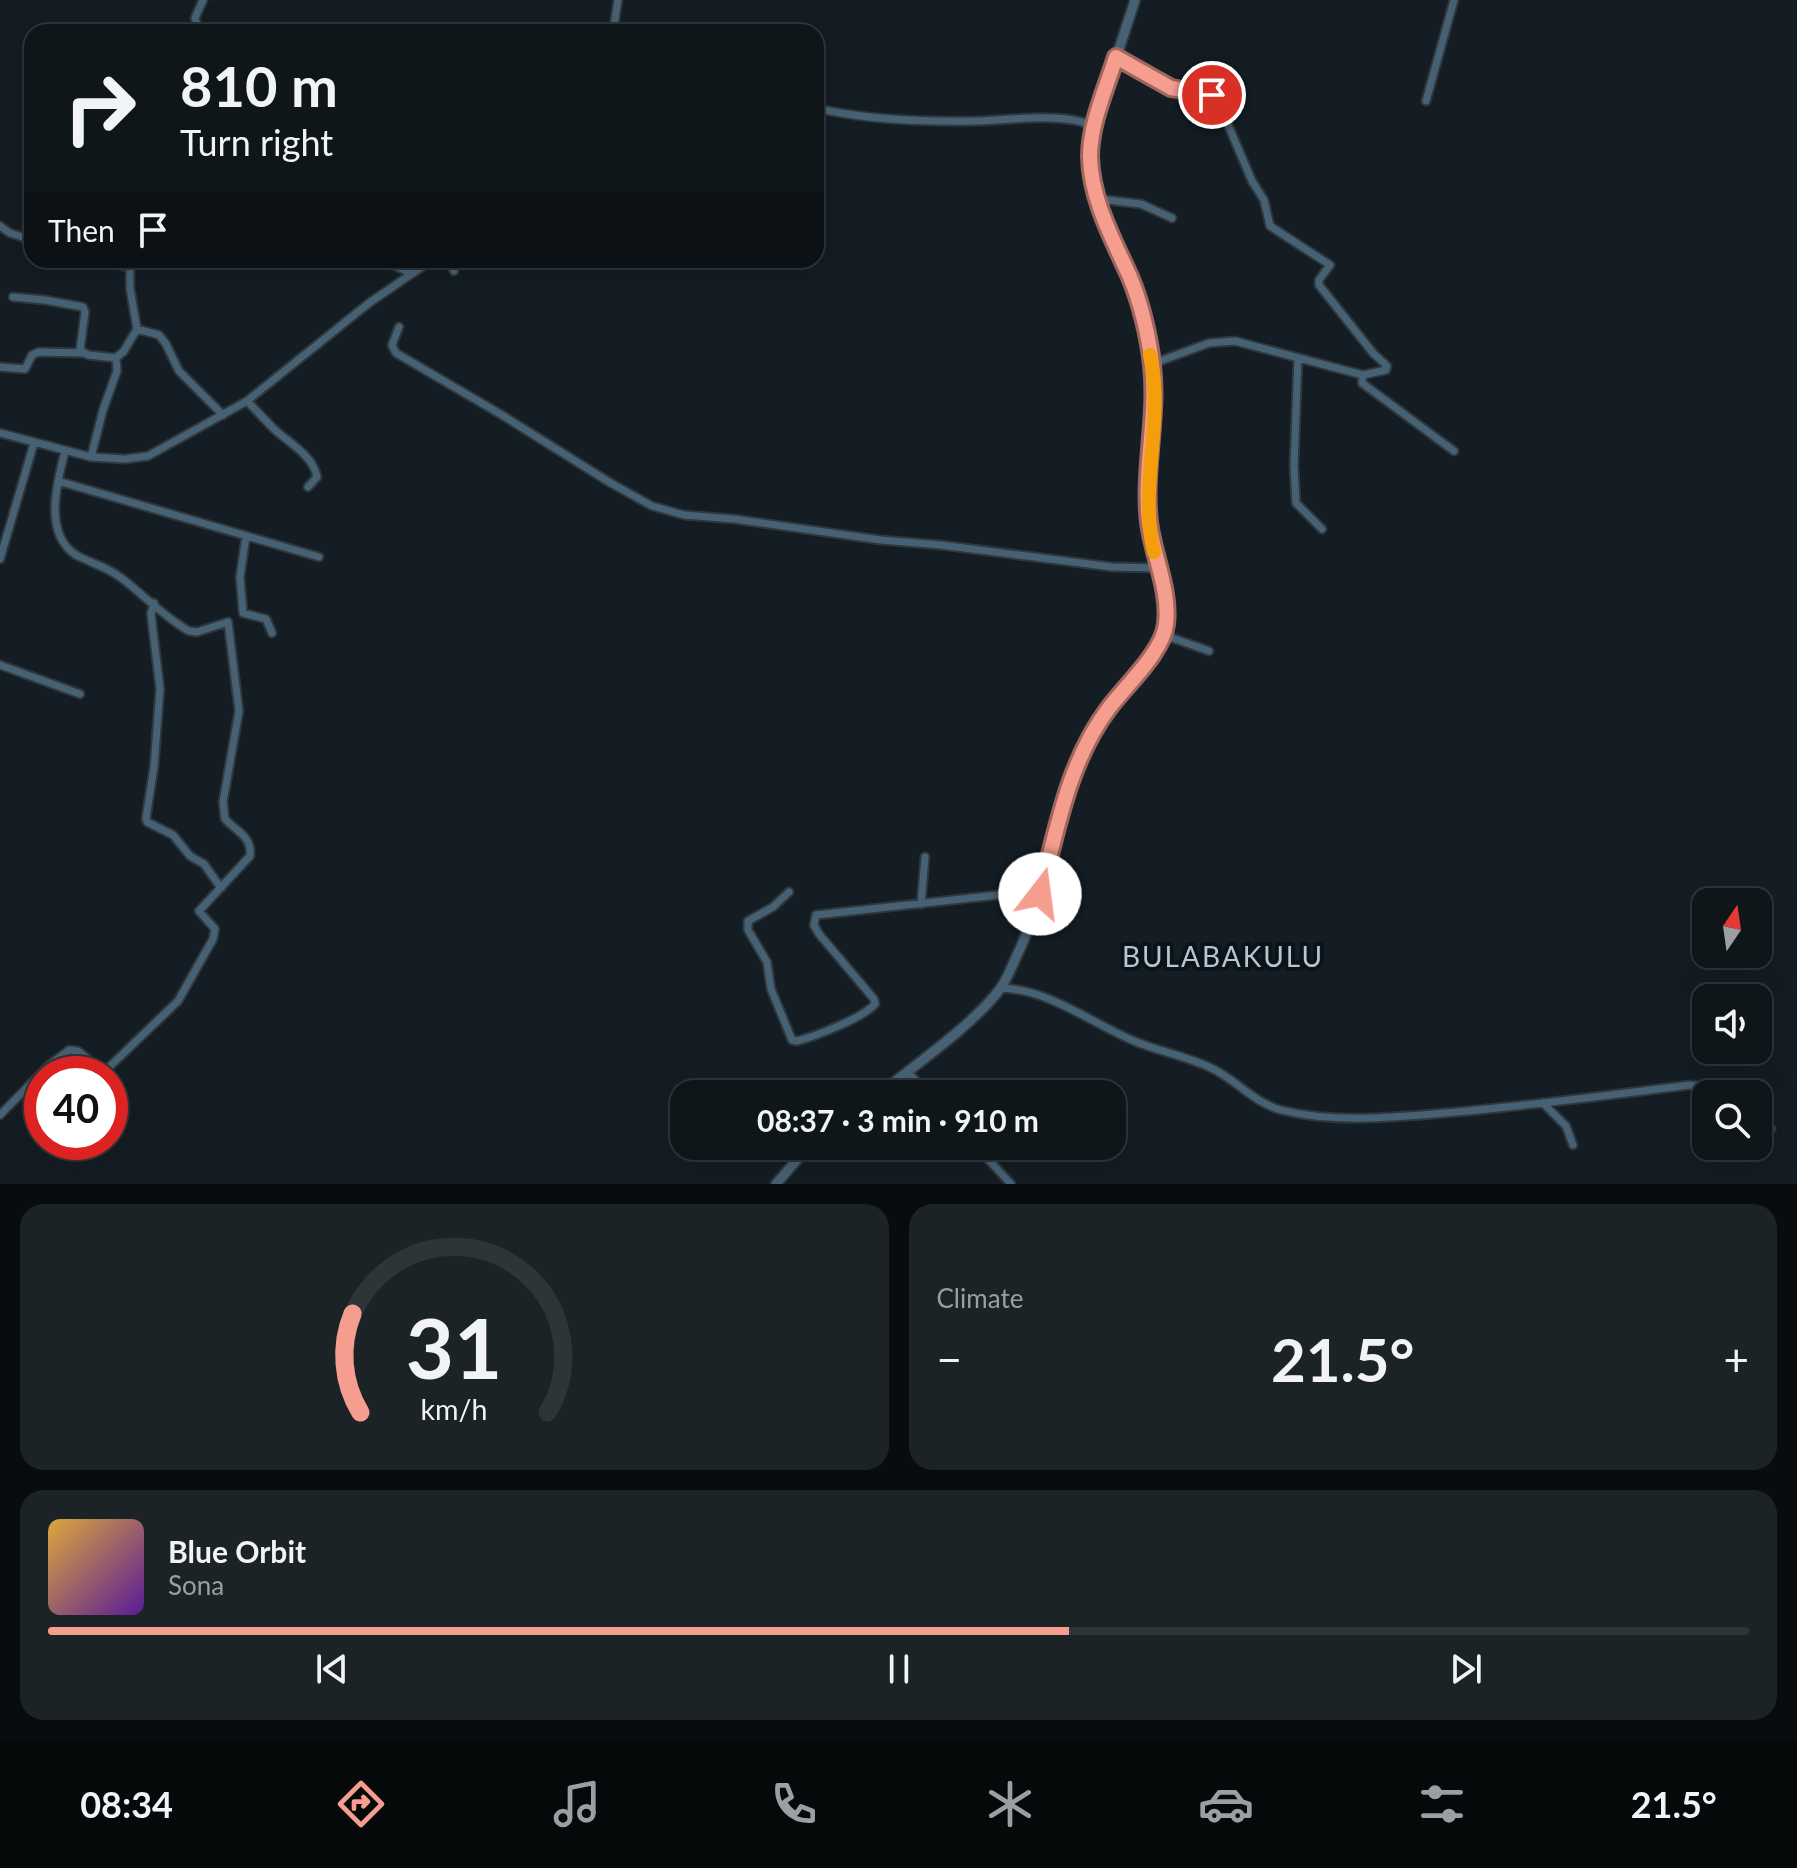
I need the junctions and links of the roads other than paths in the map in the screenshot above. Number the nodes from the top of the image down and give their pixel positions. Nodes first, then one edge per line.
1 (203, 0) edge
2 (618, 0) edge
3 (1135, 0) edge
4 (1454, 0) edge
5 (197, 24) edge
6 (614, 24) edge
7 (1116, 57) junction
8 (1426, 101) dead end
9 (824, 109) edge
10 (1094, 126) junction
11 (1099, 199) junction
12 (1172, 218) dead end
13 (0, 226) edge
14 (24, 237) edge
15 (130, 268) edge
16 (400, 268) edge
17 (411, 268) edge
18 (419, 268) edge
19 (453, 268) edge
20 (454, 271) dead end
21 (411, 273) junction
22 (13, 297) dead end
23 (399, 327) dead end
24 (137, 329) junction
25 (82, 353) junction
26 (116, 358) junction
27 (1298, 358) junction
28 (1152, 364) junction
29 (0, 367) edge
30 (1363, 375) junction
31 (247, 401) junction
32 (223, 415) junction
33 (0, 433) edge
34 (34, 443) junction
35 (65, 451) junction
36 (1454, 451) dead end
37 (91, 457) junction
38 (58, 481) junction
39 (308, 487) dead end
40 (1322, 529) dead end
41 (246, 536) junction
42 (319, 557) dead end
43 (0, 559) edge
44 (1158, 568) junction
45 (154, 603) junction
46 (243, 613) junction
47 (228, 622) junction
48 (272, 633) dead end
49 (1164, 635) junction
50 (1209, 651) dead end
51 (0, 665) edge
52 (80, 694) dead end
53 (925, 857) dead end
54 (221, 888) junction
55 (789, 892) dead end
56 (1040, 894) junction
57 (921, 904) junction
58 (1001, 988) junction
59 (61, 1056) edge
60 (84, 1056) edge
61 (122, 1056) edge
62 (907, 1071) junction
63 (896, 1080) edge
64 (915, 1080) edge
65 (1692, 1085) edge
66 (24, 1090) edge
67 (1543, 1103) junction
68 (0, 1115) edge
69 (1573, 1145) dead end
70 (797, 1160) edge
71 (989, 1160) edge
72 (776, 1184) edge
73 (1011, 1184) edge

1 - 5 street
2 - 6 street
3 - 7 street
4 - 8 street
7 - 10 street
7 - 30 street
9 - 10 street
10 - 11 street
11 - 12 street
11 - 28 street
13 - 14 street
15 - 24 street
16 - 21 street
17 - 21 street
18 - 21 street
19 - 20 street
21 - 31 street
22 - 25 street
23 - 44 street
24 - 26 street
24 - 32 street
25 - 26 street
25 - 29 street
26 - 37 street
27 - 28 street
27 - 30 street
27 - 40 street
28 - 44 street
30 - 36 street
31 - 32 street
31 - 39 street
32 - 37 street
33 - 34 street
34 - 35 street
34 - 43 street
35 - 37 street
35 - 38 street
38 - 41 street
38 - 45 street
41 - 42 street
41 - 46 street
44 - 49 street
45 - 47 street
45 - 54 street
46 - 47 street
46 - 48 street
47 - 54 street
49 - 50 street
49 - 56 street
51 - 52 street
53 - 57 street
54 - 61 street
55 - 57 street
56 - 57 street
56 - 58 street
58 - 62 street
58 - 67 street
59 - 60 street
62 - 63 street
62 - 64 street
65 - 67 street
66 - 68 street
67 - 69 street
70 - 72 street
71 - 73 street

